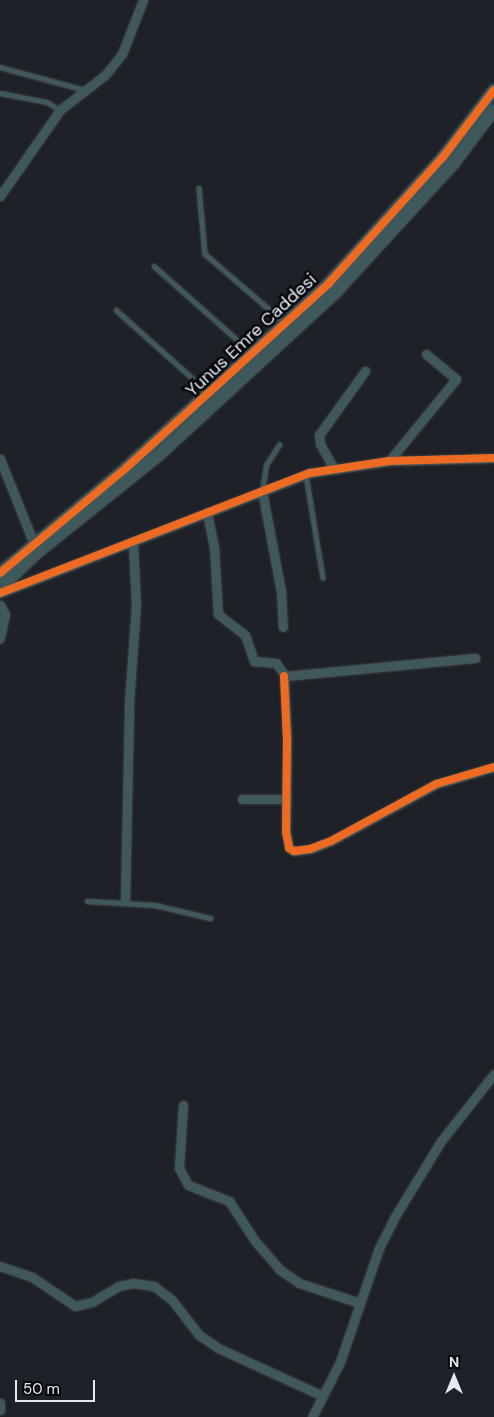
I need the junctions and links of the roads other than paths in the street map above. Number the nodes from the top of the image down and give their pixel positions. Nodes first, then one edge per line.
1 (143, 0) edge
2 (0, 68) edge
3 (85, 90) junction
4 (494, 90) edge
5 (0, 93) edge
6 (60, 110) junction
7 (494, 110) edge
8 (199, 188) dead end
9 (0, 196) edge
10 (154, 266) dead end
11 (116, 310) dead end
12 (286, 324) junction
13 (253, 354) junction
14 (426, 354) dead end
15 (365, 371) dead end
16 (210, 394) junction
17 (279, 445) dead end
18 (494, 458) edge
19 (0, 459) edge
20 (389, 461) junction
21 (334, 469) junction
22 (306, 475) junction
23 (262, 491) junction
24 (208, 512) junction
25 (133, 543) junction
26 (36, 548) junction
27 (0, 573) edge
28 (322, 578) dead end
29 (0, 588) edge
30 (0, 593) edge
31 (0, 605) edge
32 (283, 626) dead end
33 (0, 638) edge
34 (475, 658) dead end
35 (284, 676) junction
36 (494, 767) edge
37 (242, 799) dead end
38 (287, 800) junction
39 (87, 901) dead end
40 (124, 901) junction
41 (210, 918) dead end
42 (494, 1074) edge
43 (182, 1105) dead end
44 (0, 1266) edge
45 (360, 1303) junction
46 (323, 1396) junction
47 (0, 1402) edge
48 (0, 1410) edge
49 (312, 1417) edge

1 - 3 street
2 - 3 lane
3 - 6 street
4 - 12 street, Yunus Emre Caddesi
5 - 6 lane
6 - 9 street
7 - 26 street, Yunus Emre Caddesi
8 - 12 lane
10 - 13 lane
11 - 16 lane
12 - 13 street, Yunus Emre Caddesi
13 - 16 street, Yunus Emre Caddesi
14 - 20 street
15 - 21 street
16 - 26 street, Yunus Emre Caddesi
17 - 23 lane
18 - 20 street
19 - 26 street
20 - 21 street
21 - 22 street
22 - 23 street
22 - 28 lane
23 - 24 street
23 - 32 street
24 - 25 street
24 - 35 street
25 - 30 street
25 - 40 street
26 - 27 street, Yunus Emre Caddesi
26 - 29 street, Yunus Emre Caddesi
31 - 33 street
34 - 35 street
35 - 38 street
36 - 38 street
37 - 38 street
39 - 40 lane
40 - 41 lane
42 - 45 street
43 - 45 street
44 - 46 street
45 - 46 street
46 - 49 street
47 - 48 street

